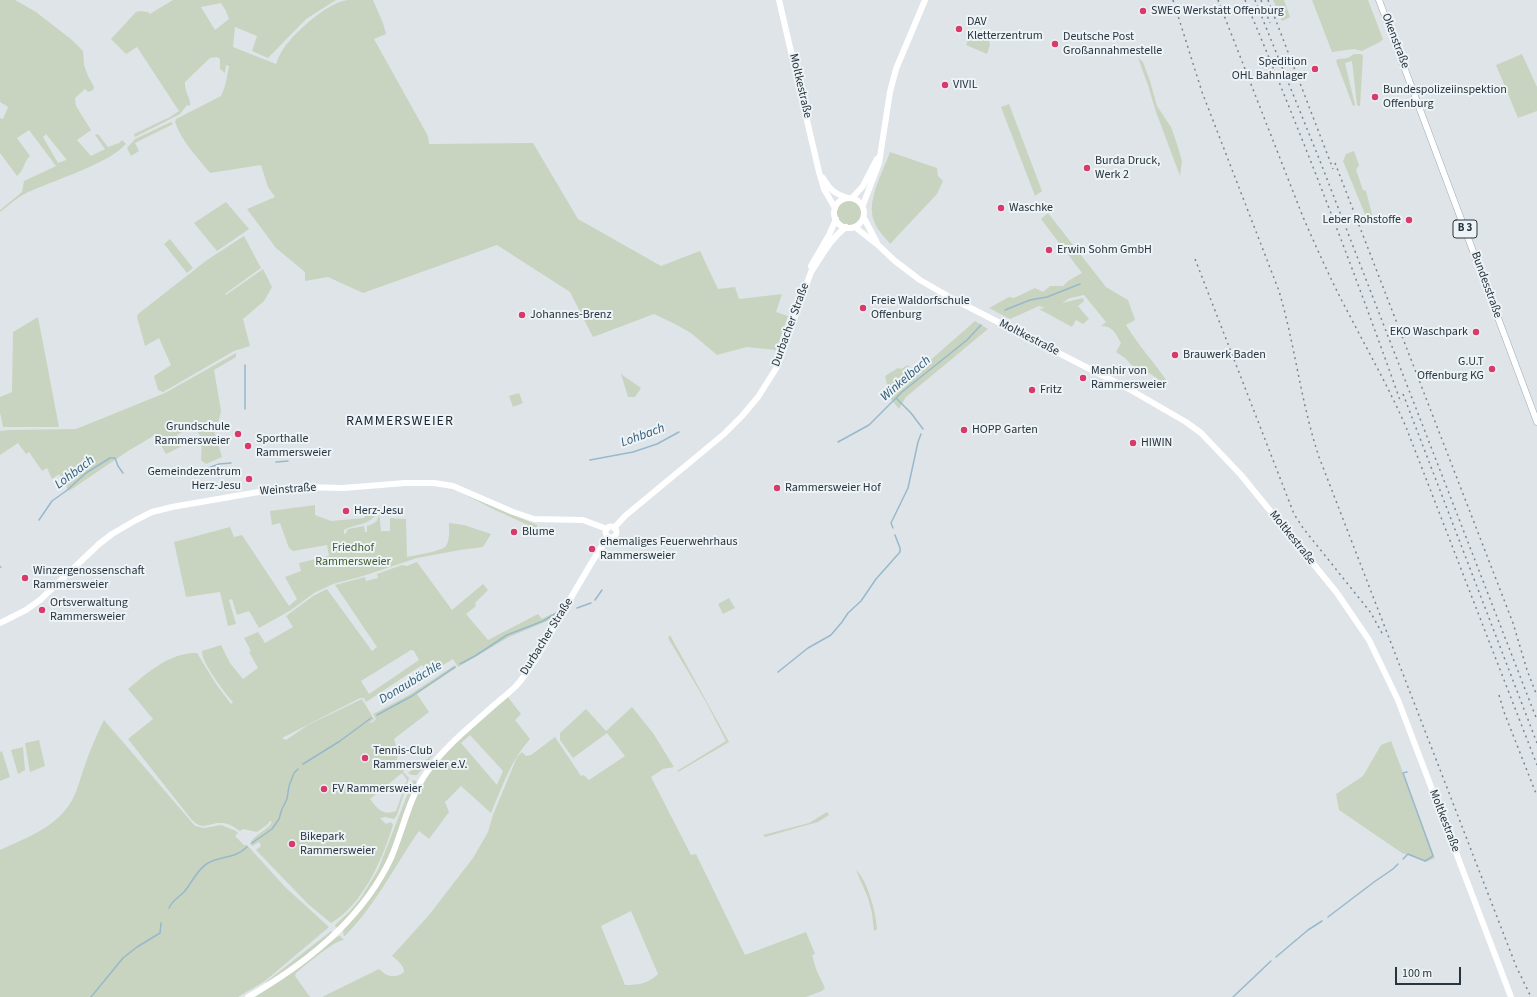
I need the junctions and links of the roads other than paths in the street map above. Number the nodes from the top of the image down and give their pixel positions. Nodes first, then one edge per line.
1 (779, 0) edge
2 (925, 0) edge
3 (1379, 0) edge
4 (1435, 149) joint
5 (879, 154) junction
6 (819, 172) junction
7 (850, 198) junction
8 (863, 205) junction
9 (835, 208) junction
10 (864, 218) junction
11 (836, 219) junction
12 (855, 227) junction
13 (846, 228) junction
14 (879, 246) junction
15 (812, 270) junction
16 (1537, 422) edge
17 (614, 528) junction
18 (607, 529) junction
19 (608, 537) junction
20 (0, 623) edge
21 (248, 997) edge
22 (1511, 997) edge

1 - 6 street, Moltkestraße
2 - 5 street
3 - 4 street, Okenstraße / B 3
4 - 16 street, Bundesstraße / B 3
5 - 7 street
5 - 8 street
6 - 7 street, Moltkestraße
6 - 9 street, Moltkestraße
7 - 8 street
7 - 9 street
8 - 10 street
9 - 11 street
10 - 12 street
10 - 14 street, Moltkestraße
11 - 13 street
11 - 15 street, Durbacher Straße
12 - 13 street
12 - 14 street, Moltkestraße
13 - 15 street, Durbacher Straße
14 - 22 street, Moltkestraße
15 - 17 street, Durbacher Straße
17 - 18 street
17 - 19 street
18 - 19 street
18 - 20 street, Weinstraße
19 - 21 street, Durbacher Straße

